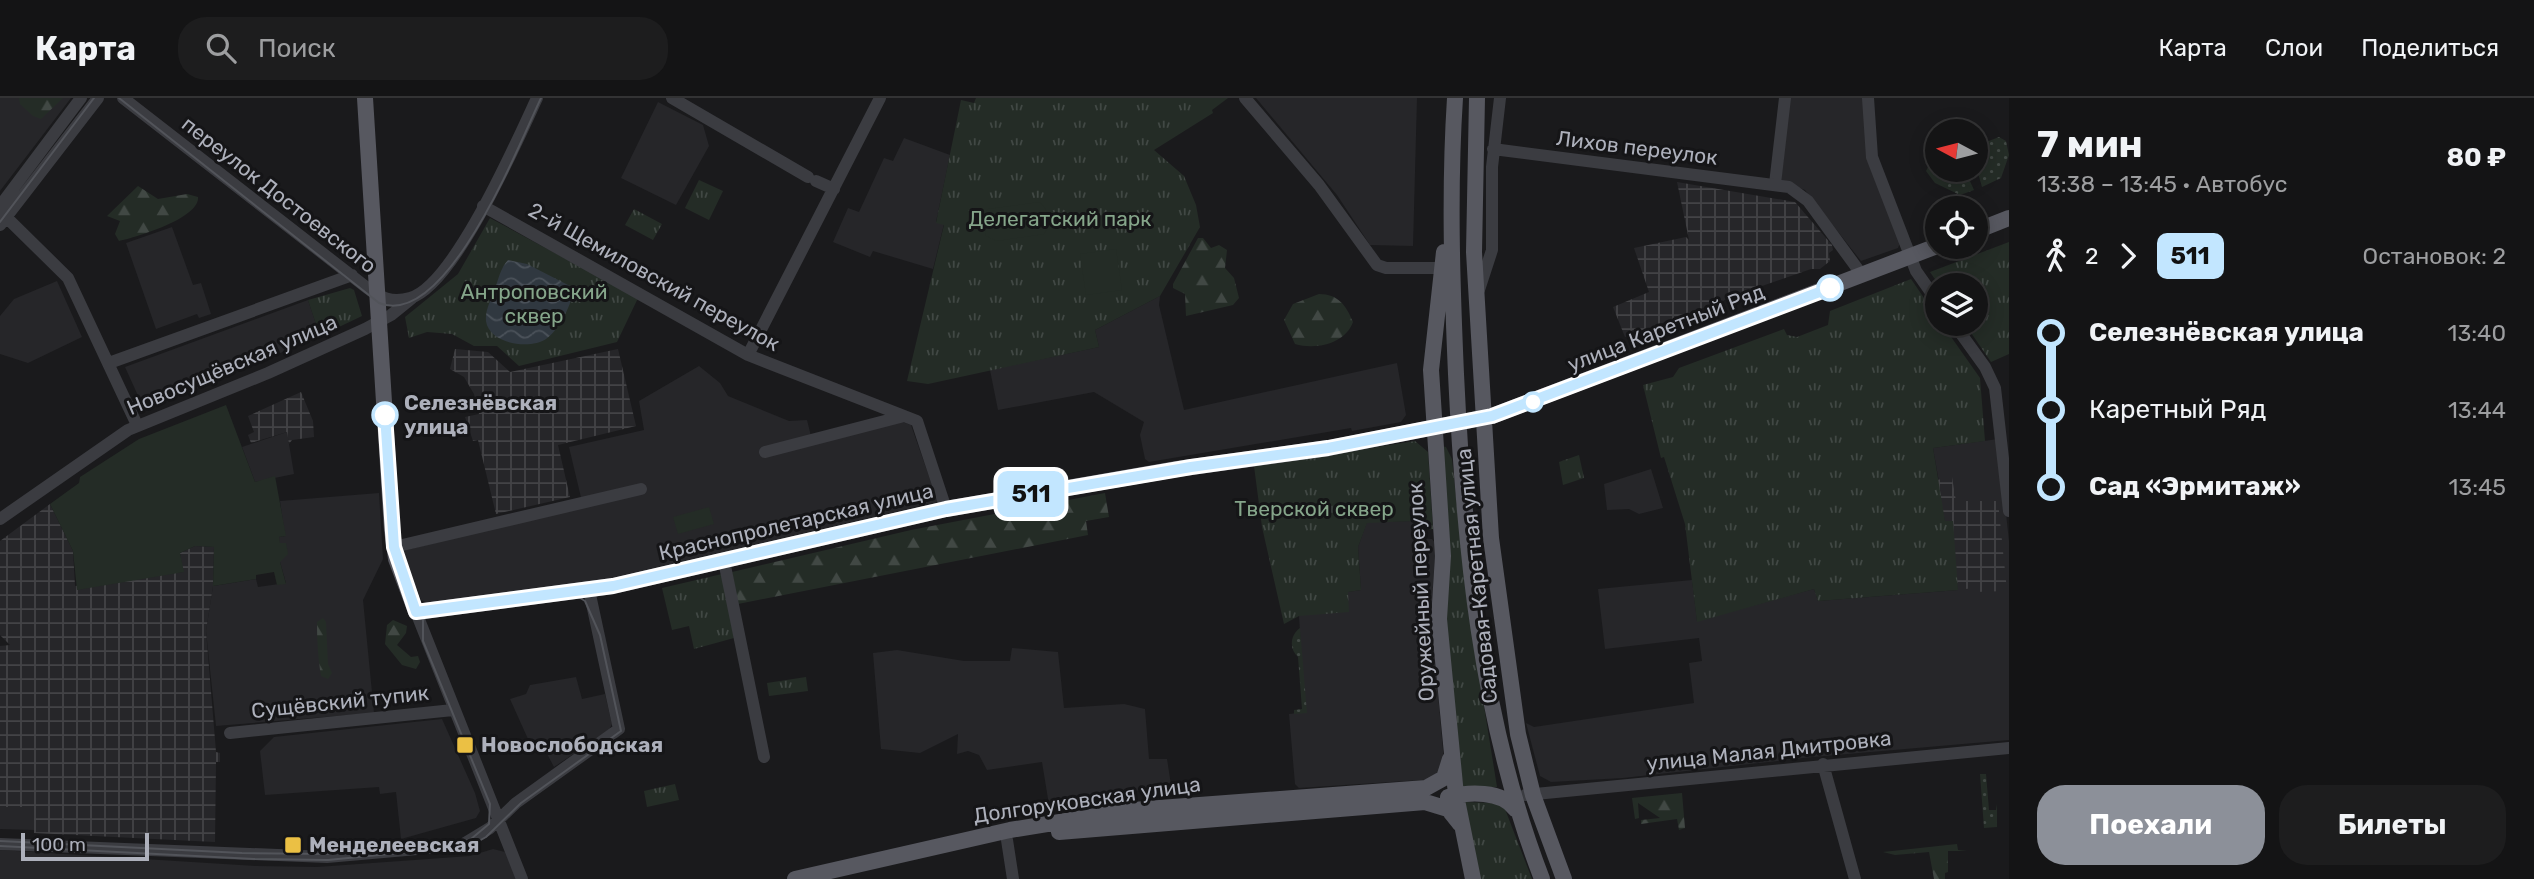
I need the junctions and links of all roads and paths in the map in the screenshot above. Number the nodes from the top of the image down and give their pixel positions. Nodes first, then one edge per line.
1 (80, 98) edge
2 (98, 98) edge
3 (123, 98) edge
4 (365, 98) edge
5 (537, 98) edge
6 (672, 98) edge
7 (880, 98) edge
8 (1245, 98) edge
9 (1455, 98) edge
10 (1477, 98) edge
11 (1500, 98) edge
12 (1785, 98) edge
13 (1868, 98) edge
14 (1493, 149) junction
15 (1775, 184) junction
16 (834, 189) junction
17 (1452, 195) junction
18 (483, 206) junction
19 (2, 215) edge
20 (2009, 218) edge
21 (1988, 226) edge
22 (1925, 251) edge
23 (1910, 257) junction
24 (1442, 268) junction
25 (352, 275) junction
26 (1862, 275) junction
27 (1925, 281) edge
28 (378, 296) junction
29 (412, 298) junction
30 (1476, 304) junction
31 (380, 321) junction
32 (1963, 336) edge
33 (750, 351) junction
34 (109, 363) junction
35 (904, 416) junction
36 (1482, 418) junction
37 (1459, 424) junction
38 (136, 425) junction
39 (1434, 428) junction
40 (765, 452) dead end
41 (641, 489) dead end
42 (946, 509) junction
43 (2009, 511) edge
44 (0, 519) edge
45 (394, 547) junction
46 (724, 561) junction
47 (589, 590) junction
48 (416, 612) junction
49 (453, 710) junction
50 (230, 733) dead end
51 (1520, 746) junction
52 (2009, 748) edge
53 (1500, 750) junction
54 (1451, 753) junction
55 (764, 757) dead end
56 (1823, 764) junction
57 (1327, 794) junction
58 (1426, 795) junction
59 (1456, 795) junction
60 (1533, 795) junction
61 (1514, 803) junction
62 (1328, 811) junction
63 (1163, 814) junction
64 (497, 822) junction
65 (1461, 827) junction
66 (1007, 840) junction
67 (0, 844) edge
68 (1554, 852) junction
69 (1534, 859) junction
70 (522, 879) edge
71 (796, 879) edge
72 (834, 879) edge
73 (1013, 879) edge
74 (1473, 879) edge
75 (1542, 879) edge
76 (1564, 879) edge
77 (1855, 879) edge

1 - 19 street
2 - 19 street
3 - 25 street, переулок Достоевского
4 - 28 main road
5 - 18 street, Новосущёвская улица
6 - 16 street
7 - 16 street
8 - 24 street
9 - 17 main road, Садовая-Каретная улица
10 - 30 main road, Садовая-Каретная улица
11 - 14 street
12 - 15 street
13 - 23 street
14 - 15 street, Лихов переулок
14 - 30 street
15 - 26 street, Лихов переулок
16 - 33 street
17 - 24 main road, Садовая-Каретная улица
17 - 37 main road, Садовая-Каретная улица
18 - 29 street, Новосущёвская улица
18 - 33 street, 2-й Щемиловский переулок
19 - 34 street
20 - 21 main road
22 - 23 main road, улица Каретный Ряд
23 - 26 main road, улица Каретный Ряд
23 - 27 street
24 - 39 main road, Садовая-Каретная улица
25 - 28 street, переулок Достоевского
25 - 34 street
26 - 36 main road, улица Каретный Ряд
28 - 29 street
28 - 31 main road
29 - 31 street, Новосущёвская улица
30 - 36 main road, Садовая-Каретная улица
31 - 38 street, Новосущёвская улица
31 - 45 main road
32 - 43 street
33 - 35 street, 2-й Щемиловский переулок
34 - 38 street
35 - 40 street
35 - 42 street, 2-й Щемиловский переулок
36 - 37 main road, улица Каретный Ряд
36 - 51 main road, Садовая-Каретная улица
37 - 39 main road, улица Каретный Ряд
37 - 53 main road, Садовая-Каретная улица
38 - 44 street, Новосущёвская улица
39 - 42 main road, Краснопролетарская улица
39 - 54 main road, Оружейный переулок
41 - 45 street
42 - 46 main road, Краснопролетарская улица
45 - 48 main road
46 - 47 main road, Краснопролетарская улица
46 - 55 street
47 - 48 main road, Краснопролетарская улица
47 - 64 street
48 - 49 street
49 - 50 street, Сущёвский тупик
49 - 64 street
51 - 53 main road
51 - 60 main road, Садовая-Каретная улица
52 - 56 street, улица Малая Дмитровка
53 - 61 main road, Садовая-Каретная улица
54 - 58 main road
54 - 59 main road
56 - 60 street, улица Малая Дмитровка
56 - 77 street
57 - 58 main road, Долгоруковская улица
57 - 62 street
57 - 63 main road, Долгоруковская улица
58 - 59 main road
58 - 62 main road, Долгоруковская улица
58 - 65 main road
59 - 61 main road
59 - 65 main road
60 - 61 street, улица Малая Дмитровка
60 - 68 main road, Садовая-Каретная улица
61 - 69 main road, Садовая-Каретная улица
62 - 63 main road, Долгоруковская улица
63 - 66 main road, Долгоруковская улица
63 - 71 main road, Долгоруковская улица
64 - 67 street
64 - 70 street
65 - 74 main road
66 - 72 main road, Долгоруковская улица
66 - 73 street
68 - 69 main road
68 - 76 main road, Садовая-Каретная улица
69 - 75 main road, Садовая-Каретная улица

